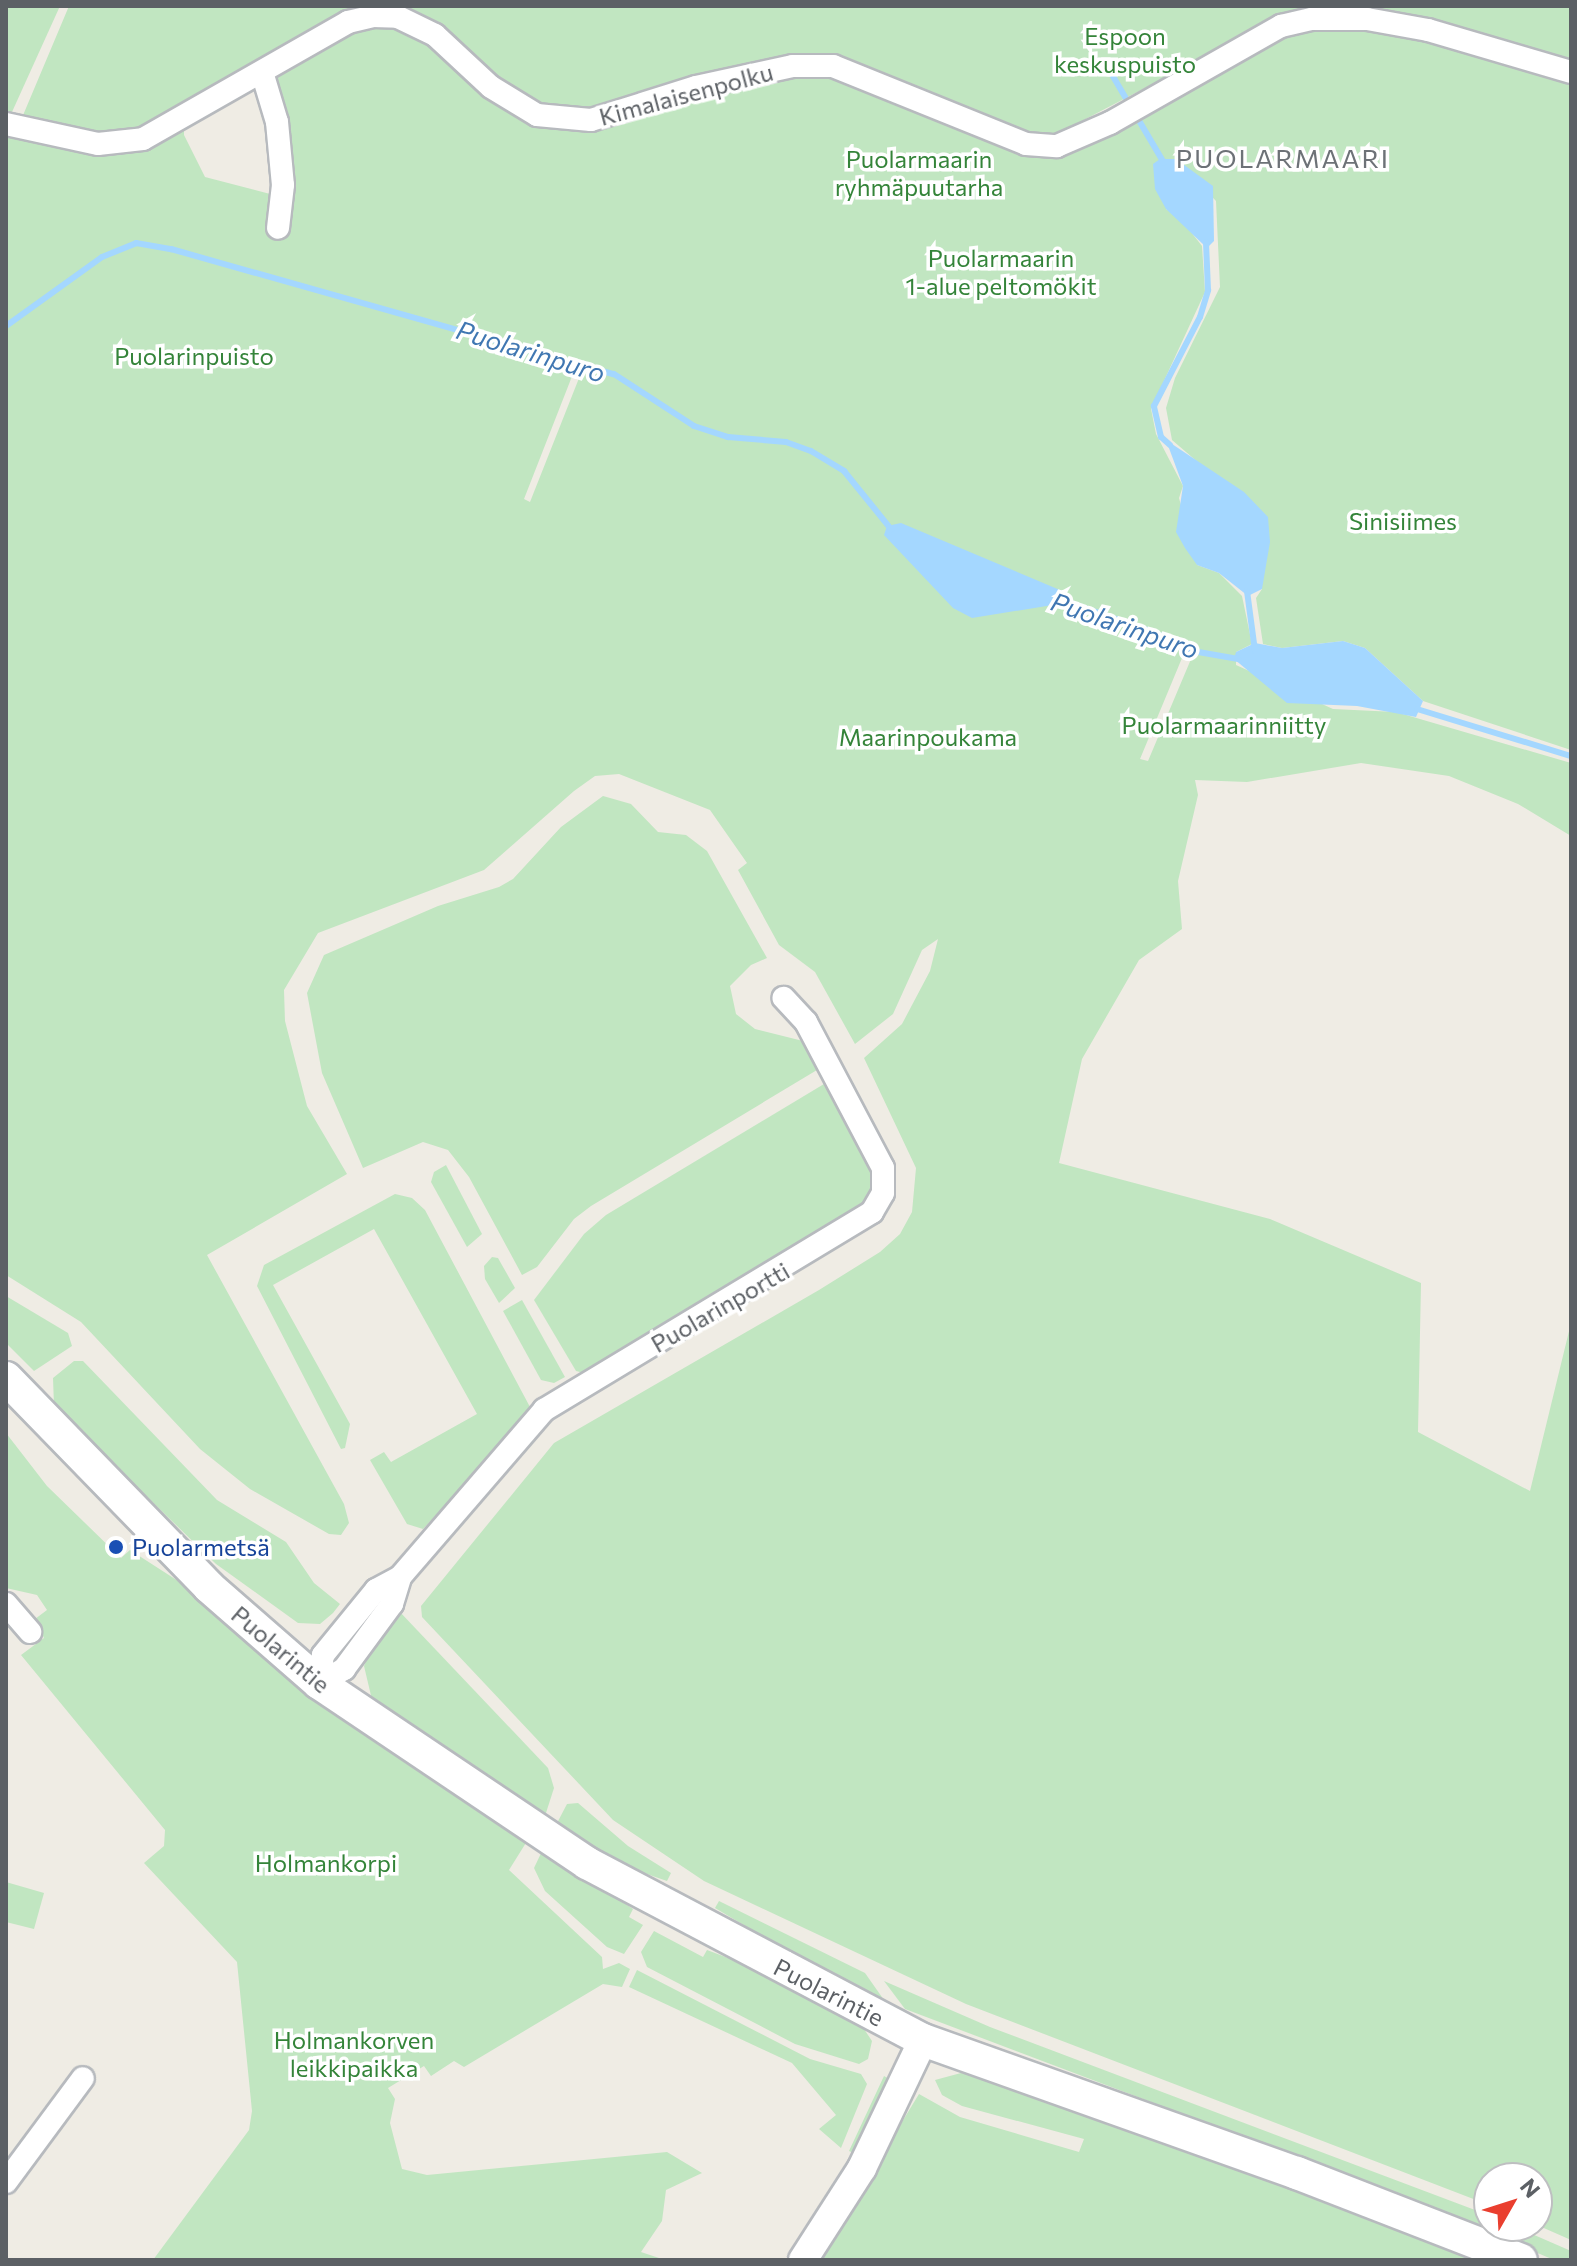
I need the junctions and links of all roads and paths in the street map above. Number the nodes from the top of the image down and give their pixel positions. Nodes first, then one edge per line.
1 (262, 72) junction
2 (1571, 72) edge
3 (6, 124) edge
4 (278, 228) dead end
5 (784, 998) dead end
6 (6, 1378) edge
7 (6, 1408) edge
8 (209, 1587) junction
9 (6, 1604) edge
10 (30, 1632) dead end
11 (319, 1683) junction
12 (923, 2040) junction
13 (83, 2078) dead end
14 (6, 2182) edge
15 (803, 2260) edge
16 (1521, 2260) edge

1 - 2 street, Kimalaisenpolku
1 - 3 street, Kimalaisenpolku
1 - 4 street
5 - 11 street, Puolarinportti
6 - 8 main road, Puolarintie
7 - 8 main road, Puolarintie
8 - 11 main road, Puolarintie
9 - 10 street
11 - 12 main road, Puolarintie
12 - 15 street
12 - 16 main road, Puolarintie
13 - 14 street

